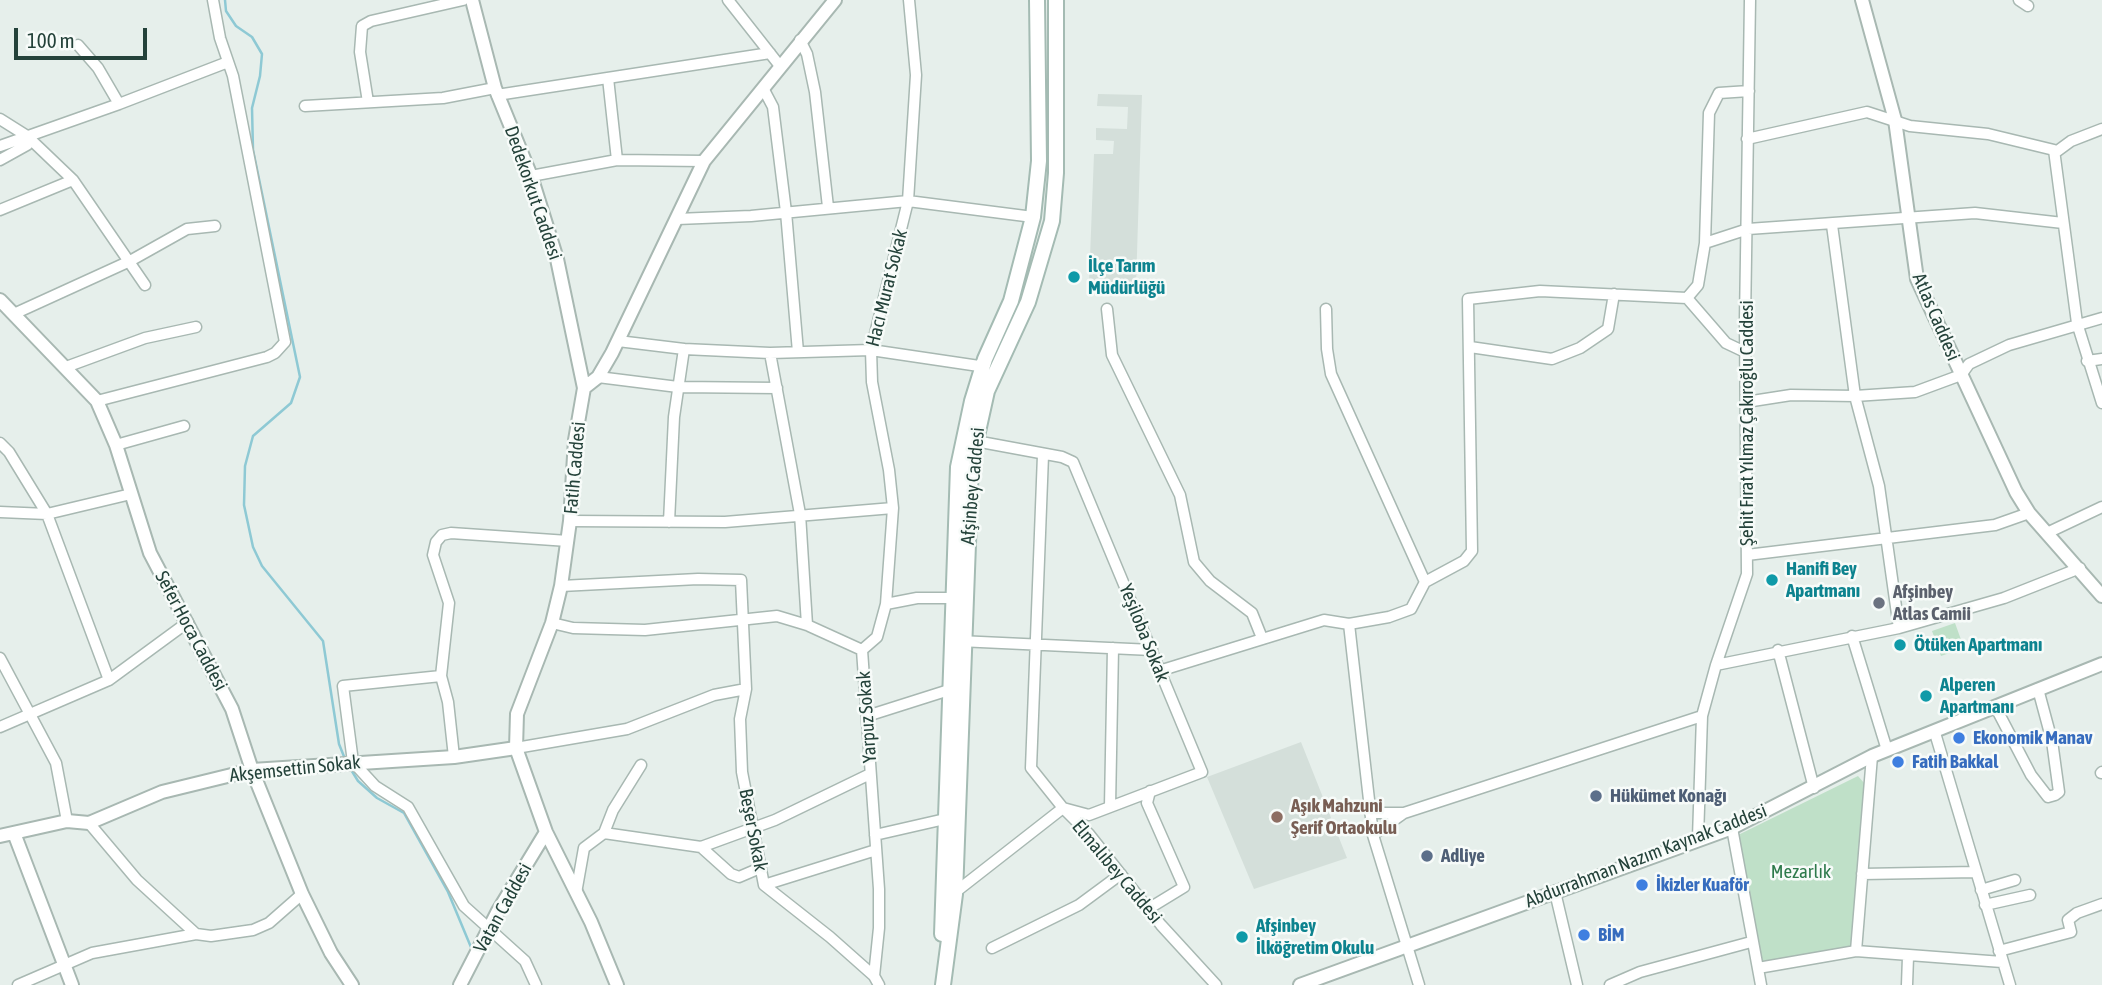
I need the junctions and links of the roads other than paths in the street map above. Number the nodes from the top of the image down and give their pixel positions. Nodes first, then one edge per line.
1 (213, 0) edge
2 (463, 0) edge
3 (472, 0) edge
4 (728, 0) edge
5 (835, 0) edge
6 (909, 0) edge
7 (1037, 0) edge
8 (1056, 0) edge
9 (1750, 0) edge
10 (1862, 0) edge
11 (800, 40) junction
12 (78, 45) dead end
13 (770, 53) junction
14 (228, 62) junction
15 (779, 66) junction
16 (608, 78) junction
17 (763, 88) junction
18 (496, 91) junction
19 (1749, 91) junction
20 (368, 102) junction
21 (119, 104) junction
22 (304, 106) dead end
23 (0, 118) edge
24 (1895, 120) junction
25 (2102, 129) edge
26 (27, 136) junction
27 (1747, 139) junction
28 (0, 146) edge
29 (2056, 152) junction
30 (0, 160) edge
31 (617, 160) junction
32 (704, 161) junction
33 (531, 176) junction
34 (73, 180) junction
35 (908, 201) junction
36 (828, 207) junction
37 (0, 210) edge
38 (786, 212) junction
39 (1033, 217) junction
40 (677, 219) junction
41 (1907, 219) junction
42 (2063, 223) junction
43 (1832, 225) junction
44 (215, 226) dead end
45 (1748, 229) junction
46 (1704, 243) junction
47 (130, 261) junction
48 (145, 285) dead end
49 (1614, 294) junction
50 (1687, 298) junction
51 (0, 300) edge
52 (1107, 309) dead end
53 (1326, 309) dead end
54 (16, 313) junction
55 (2102, 318) edge
56 (2077, 323) junction
57 (196, 327) dead end
58 (618, 341) junction
59 (1470, 347) junction
60 (684, 349) junction
61 (871, 350) junction
62 (798, 352) junction
63 (1745, 352) junction
64 (770, 353) junction
65 (985, 359) junction
66 (2102, 359) edge
67 (2087, 361) junction
68 (66, 367) junction
69 (1961, 375) junction
70 (598, 377) junction
71 (678, 387) junction
72 (584, 388) junction
73 (777, 388) junction
74 (1855, 396) junction
75 (97, 401) junction
76 (1746, 402) junction
77 (2102, 403) edge
78 (184, 426) dead end
79 (969, 440) junction
80 (0, 443) edge
81 (116, 445) junction
82 (1043, 455) junction
83 (131, 494) junction
84 (2102, 507) edge
85 (893, 508) junction
86 (0, 512) edge
87 (2029, 513) junction
88 (47, 514) junction
89 (800, 514) junction
90 (570, 521) junction
91 (669, 522) junction
92 (2048, 533) junction
93 (1884, 538) junction
94 (568, 541) junction
95 (1747, 555) junction
96 (2080, 568) junction
97 (1425, 582) junction
98 (561, 586) junction
99 (2102, 596) edge
100 (953, 598) junction
101 (887, 604) junction
102 (744, 621) junction
103 (188, 622) junction
104 (552, 623) junction
105 (1349, 624) junction
106 (807, 625) junction
107 (1899, 628) junction
108 (1852, 636) junction
109 (1262, 638) junction
110 (957, 641) junction
111 (1037, 646) junction
112 (1112, 648) junction
113 (862, 650) junction
114 (1152, 650) junction
115 (1778, 650) junction
116 (0, 658) edge
117 (2102, 664) edge
118 (1716, 665) junction
119 (1159, 671) junction
120 (441, 676) junction
121 (109, 680) junction
122 (746, 689) junction
123 (2038, 689) junction
124 (949, 690) junction
125 (1996, 708) junction
126 (29, 712) junction
127 (867, 716) junction
128 (1702, 716) junction
129 (0, 727) edge
130 (1935, 733) junction
131 (516, 748) junction
132 (1887, 750) junction
133 (1872, 755) junction
134 (454, 757) junction
135 (353, 762) junction
136 (641, 765) dead end
137 (252, 771) junction
138 (870, 774) junction
139 (1814, 788) junction
140 (1150, 791) junction
141 (1110, 806) junction
142 (1062, 808) junction
143 (1370, 813) junction
144 (1404, 813) junction
145 (1089, 815) junction
146 (945, 819) junction
147 (67, 821) junction
148 (89, 823) junction
149 (752, 827) junction
150 (1732, 828) junction
151 (546, 832) junction
152 (13, 833) junction
153 (604, 833) junction
154 (1089, 834) junction
155 (876, 835) junction
156 (1373, 835) junction
157 (0, 836) edge
158 (1699, 838) junction
159 (701, 848) junction
160 (876, 850) junction
161 (760, 868) junction
162 (1976, 872) junction
163 (1121, 874) junction
164 (1862, 874) junction
165 (2015, 880) dead end
166 (764, 885) junction
167 (1981, 890) junction
168 (1555, 892) junction
169 (576, 893) junction
170 (302, 894) junction
171 (949, 894) junction
172 (2030, 895) dead end
173 (2102, 904) edge
174 (1985, 905) junction
175 (1148, 909) junction
176 (490, 929) junction
177 (196, 934) junction
178 (1751, 942) junction
179 (1406, 944) junction
180 (992, 948) dead end
181 (1856, 951) junction
182 (2001, 956) junction
183 (1908, 957) junction
184 (64, 964) junction
185 (1758, 968) junction
186 (877, 980) edge
187 (18, 985) edge
188 (72, 985) edge
189 (352, 985) edge
190 (460, 985) edge
191 (536, 985) edge
192 (617, 985) edge
193 (942, 985) edge
194 (1216, 985) edge
195 (1300, 985) edge
196 (1419, 985) edge
197 (1577, 985) edge
198 (1610, 985) edge
199 (1760, 985) edge
200 (1907, 985) edge
201 (2010, 985) edge

1 - 14 street
2 - 20 street
3 - 18 street, Dedekorkut Caddesi
4 - 13 street
5 - 11 street
6 - 35 street, Hacı Murat Sokak
7 - 39 main road, Afşinbey Caddesi
8 - 79 main road, Afşinbey Caddesi
9 - 19 street, Şehit Fırat Yılmaz Çakıroğlu Caddesi
10 - 24 street, Atlas Caddesi
11 - 15 street
11 - 36 street
12 - 21 street
13 - 15 street
13 - 16 street
14 - 21 street
14 - 75 street
15 - 17 street
16 - 18 street
16 - 31 street
17 - 32 street
17 - 38 street
18 - 20 street
18 - 33 street, Dedekorkut Caddesi
19 - 27 street, Şehit Fırat Yılmaz Çakıroğlu Caddesi
19 - 46 street
20 - 22 street
21 - 26 street
23 - 26 street
24 - 27 street
24 - 29 street
24 - 41 street, Atlas Caddesi
25 - 29 street
26 - 28 street
26 - 30 street
26 - 34 street
27 - 45 street, Şehit Fırat Yılmaz Çakıroğlu Caddesi
29 - 42 street
31 - 32 street
31 - 33 street
32 - 40 street
33 - 72 street, Dedekorkut Caddesi
34 - 37 street
34 - 47 street
35 - 36 street
35 - 39 street
35 - 61 street, Hacı Murat Sokak
36 - 38 street
38 - 40 street
38 - 62 street
39 - 65 main road, Afşinbey Caddesi
40 - 58 street
41 - 42 street
41 - 43 street
41 - 69 street, Atlas Caddesi
42 - 56 street
43 - 45 street
43 - 74 street
44 - 47 street
45 - 46 street
45 - 63 street, Şehit Fırat Yılmaz Çakıroğlu Caddesi
46 - 50 street
47 - 48 street
47 - 54 street
49 - 50 street
49 - 59 street
49 - 59 street
50 - 63 street
51 - 54 street, Sefer Hoca Caddesi
52 - 109 street
53 - 97 street
54 - 68 street, Sefer Hoca Caddesi
55 - 56 street
56 - 67 street
56 - 69 street
57 - 68 street
58 - 60 street
58 - 70 street
59 - 97 street
60 - 64 street
60 - 71 street
61 - 62 street
61 - 65 street
61 - 85 street, Hacı Murat Sokak
62 - 64 street
63 - 76 street, Şehit Fırat Yılmaz Çakıroğlu Caddesi
64 - 73 street
65 - 79 main road, Afşinbey Caddesi
66 - 67 street
67 - 77 street
68 - 75 street, Sefer Hoca Caddesi
69 - 74 street
69 - 87 street, Atlas Caddesi
70 - 71 street
70 - 72 street
71 - 73 street
71 - 91 street
72 - 90 street, Fatih Caddesi
73 - 89 street
74 - 76 street
74 - 93 street
75 - 81 street, Sefer Hoca Caddesi
76 - 95 street, Şehit Fırat Yılmaz Çakıroğlu Caddesi
78 - 81 street
79 - 82 street, Yeşiloba Sokak
79 - 100 main road, Afşinbey Caddesi
79 - 110 main road, Afşinbey Caddesi
80 - 88 street
81 - 83 street, Sefer Hoca Caddesi
82 - 111 street
82 - 114 street, Yeşiloba Sokak
83 - 88 street
83 - 103 street, Sefer Hoca Caddesi
84 - 92 street
85 - 89 street
85 - 101 street, Hacı Murat Sokak
86 - 88 street
87 - 92 street, Atlas Caddesi
87 - 93 street
88 - 121 street
89 - 91 street
89 - 106 street
90 - 91 street
90 - 94 street, Fatih Caddesi
92 - 96 street, Atlas Caddesi
93 - 95 street
93 - 107 street
94 - 98 street, Fatih Caddesi
94 - 120 street
95 - 118 street, Şehit Fırat Yılmaz Çakıroğlu Caddesi
96 - 99 street, Atlas Caddesi
96 - 107 street
97 - 105 street
98 - 102 street, Beşer Sokak
98 - 104 street, Fatih Caddesi
100 - 101 street
100 - 110 main road, Afşinbey Caddesi
101 - 113 street, Hacı Murat Sokak
102 - 104 street, Yarpuz Sokak
102 - 106 street, Yarpuz Sokak
102 - 122 street, Beşer Sokak
103 - 121 street
103 - 137 street, Sefer Hoca Caddesi
104 - 131 street, Fatih Caddesi
105 - 109 street
105 - 143 street
106 - 113 street, Yarpuz Sokak
107 - 108 street
108 - 115 street
108 - 132 street
109 - 119 street
110 - 111 street
110 - 124 main road, Afşinbey Caddesi
110 - 171 main road, Afşinbey Caddesi
111 - 112 street
111 - 142 street
112 - 114 street
112 - 141 street
113 - 127 street, Yarpuz Sokak
114 - 119 street, Yeşiloba Sokak
115 - 118 street
115 - 139 street
116 - 126 street
117 - 123 street, Abdurrahman Nazım Kaynak Caddesi
118 - 128 street, Şehit Fırat Yılmaz Çakıroğlu Caddesi
119 - 140 street, Yeşiloba Sokak
120 - 134 street
120 - 135 street
121 - 126 street
122 - 131 street
122 - 149 street, Beşer Sokak
123 - 125 street, Abdurrahman Nazım Kaynak Caddesi
123 - 125 street
124 - 127 street
124 - 146 main road, Afşinbey Caddesi
125 - 130 street, Abdurrahman Nazım Kaynak Caddesi
126 - 129 street
126 - 147 street
127 - 138 street, Yarpuz Sokak
128 - 144 street
128 - 158 street, Şehit Fırat Yılmaz Çakıroğlu Caddesi
130 - 132 street, Abdurrahman Nazım Kaynak Caddesi
130 - 162 street
131 - 134 street, Akşemsettin Sokak
131 - 151 street, Fatih Caddesi
132 - 133 street, Abdurrahman Nazım Kaynak Caddesi
133 - 139 street, Abdurrahman Nazım Kaynak Caddesi
133 - 164 street
134 - 135 street, Akşemsettin Sokak
135 - 137 street, Akşemsettin Sokak
135 - 176 street
136 - 153 street
137 - 148 street, Akşemsettin Sokak
137 - 170 street, Sefer Hoca Caddesi
138 - 149 street
138 - 155 street, Yarpuz Sokak
139 - 150 street, Abdurrahman Nazım Kaynak Caddesi
140 - 141 street, Yeşiloba Sokak
140 - 175 street
141 - 145 street, Yeşiloba Sokak
142 - 145 street
142 - 154 street, Elmalıbey Caddesi
142 - 171 street, Elmalıbey Caddesi
143 - 144 street
143 - 156 street
144 - 156 street
145 - 154 street
146 - 155 street
146 - 171 main road, Afşinbey Caddesi
147 - 148 street, Akşemsettin Sokak
147 - 152 street, Akşemsettin Sokak
148 - 177 street
149 - 159 street
149 - 161 street, Beşer Sokak
150 - 158 street, Abdurrahman Nazım Kaynak Caddesi
150 - 178 street
151 - 169 street, Fatih Caddesi
151 - 176 street, Vatan Caddesi
152 - 157 street, Akşemsettin Sokak
152 - 184 street
153 - 159 street
153 - 169 street
154 - 163 street, Elmalıbey Caddesi
155 - 160 street, Yarpuz Sokak
156 - 179 street
158 - 168 street, Abdurrahman Nazım Kaynak Caddesi
159 - 161 street
160 - 166 street
160 - 186 street, Yarpuz Sokak
161 - 166 street, Beşer Sokak
162 - 164 street
162 - 167 street
163 - 175 street, Elmalıbey Caddesi
163 - 180 street
164 - 181 street
165 - 167 street
166 - 186 street, Beşer Sokak
167 - 174 street
168 - 179 street, Abdurrahman Nazım Kaynak Caddesi
168 - 197 street
169 - 192 street, Fatih Caddesi
170 - 177 street
170 - 189 street, Sefer Hoca Caddesi
171 - 193 main road, Afşinbey Caddesi
172 - 174 street
173 - 182 street
174 - 182 street
175 - 194 street, Elmalıbey Caddesi
176 - 190 street, Vatan Caddesi
176 - 191 street
177 - 184 street
178 - 185 street
178 - 198 street
179 - 195 street, Abdurrahman Nazım Kaynak Caddesi
179 - 196 street
181 - 183 street
181 - 185 street
182 - 183 street
182 - 201 street
183 - 200 street
184 - 187 street
184 - 188 street
185 - 199 street

